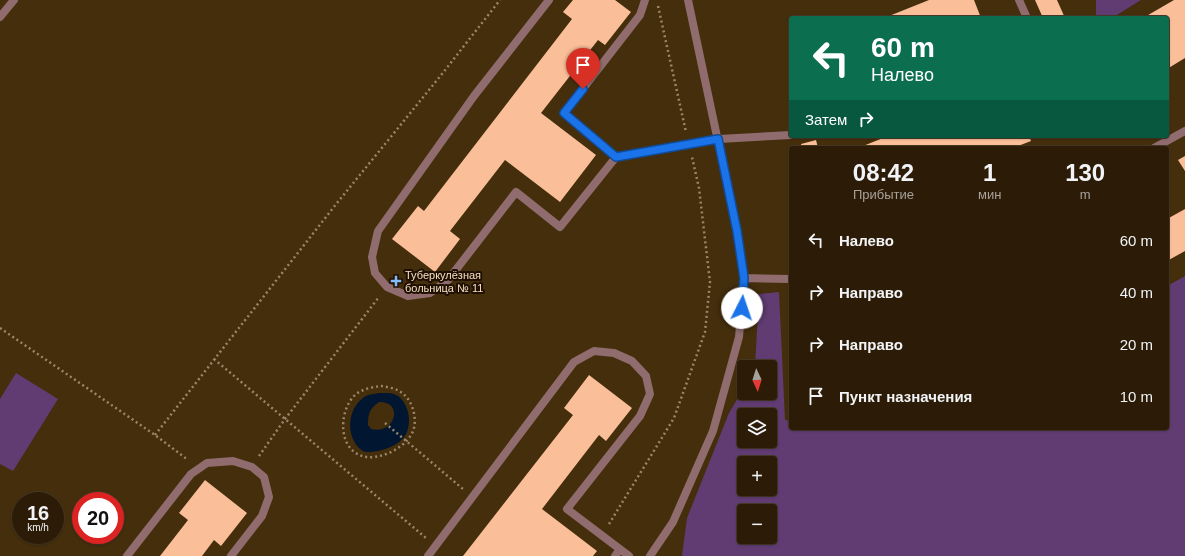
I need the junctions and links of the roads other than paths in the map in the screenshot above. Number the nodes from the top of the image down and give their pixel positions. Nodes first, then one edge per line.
1 (14, 0) edge
2 (549, 0) edge
3 (645, 0) edge
4 (688, 0) edge
5 (1019, 0) edge
6 (1, 16) edge
7 (1026, 16) edge
8 (1185, 131) edge
9 (789, 136) edge
10 (718, 139) junction
11 (1158, 146) edge
12 (616, 157) junction
13 (744, 278) junction
14 (789, 279) edge
15 (618, 553) edge
16 (127, 556) edge
17 (231, 556) edge
18 (428, 556) edge
19 (629, 556) edge
20 (650, 556) edge

1 - 6 lane
2 - 12 lane
3 - 12 lane
4 - 10 lane
5 - 7 lane
8 - 11 lane
9 - 10 lane
10 - 12 lane
10 - 13 lane
13 - 14 lane
13 - 20 lane
15 - 18 lane
15 - 19 lane
16 - 17 lane

